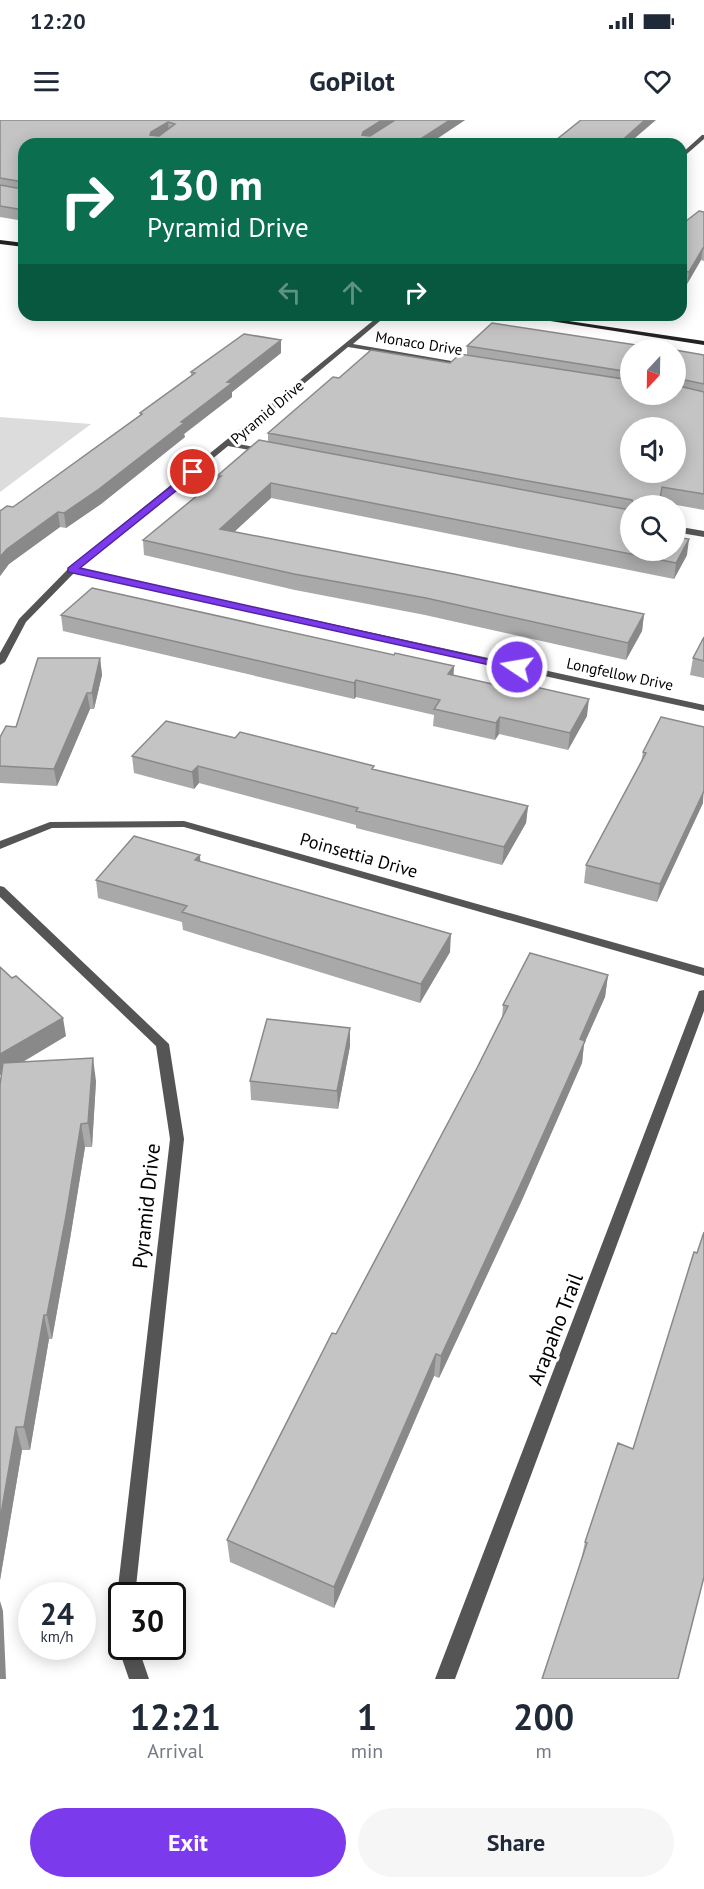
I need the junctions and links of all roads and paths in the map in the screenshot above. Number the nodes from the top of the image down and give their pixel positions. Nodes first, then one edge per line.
1 (704, 136) edge
2 (687, 152) edge
3 (0, 242) edge
4 (18, 244) edge
5 (376, 321) edge
6 (557, 321) edge
7 (704, 343) edge
8 (346, 345) junction
9 (476, 366) edge
10 (228, 444) junction
11 (274, 453) edge
12 (686, 531) edge
13 (704, 534) edge
14 (72, 570) junction
15 (0, 662) edge
16 (704, 708) edge
17 (0, 845) edge
18 (0, 890) edge
19 (704, 972) edge
20 (704, 994) edge
21 (128, 1582) edge
22 (132, 1660) edge
23 (139, 1679) edge
24 (445, 1679) edge

1 - 2 street
3 - 4 street
5 - 8 street, Pyramid Drive
6 - 7 street
8 - 9 street, Monaco Drive
8 - 10 street, Pyramid Drive
10 - 11 street
10 - 14 street, Pyramid Drive
12 - 13 street
14 - 15 street, Pyramid Drive
14 - 16 street, Longfellow Drive
17 - 19 street, Poinsettia Drive
18 - 21 street, Pyramid Drive
20 - 24 street, Arapaho Trail
22 - 23 street

